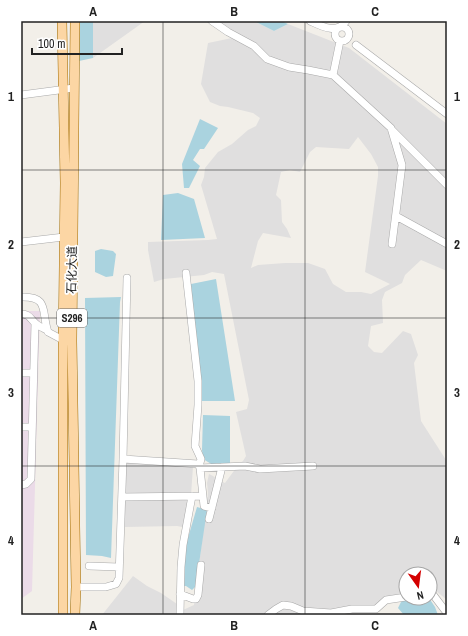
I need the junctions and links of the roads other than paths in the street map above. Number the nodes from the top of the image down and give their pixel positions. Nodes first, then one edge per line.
1 (62, 21) edge
2 (75, 21) edge
3 (212, 21) edge
4 (310, 21) edge
5 (346, 21) edge
6 (327, 28) junction
7 (340, 28) junction
8 (348, 32) junction
9 (339, 40) junction
10 (356, 45) junction
11 (333, 75) junction
12 (74, 88) junction
13 (63, 90) junction
14 (21, 95) edge
15 (447, 114) edge
16 (391, 128) junction
17 (447, 185) edge
18 (396, 216) junction
19 (64, 237) junction
20 (21, 242) edge
21 (392, 244) dead end
22 (447, 244) edge
23 (186, 273) dead end
24 (128, 278) dead end
25 (21, 297) edge
26 (21, 314) edge
27 (35, 323) junction
28 (47, 330) junction
29 (67, 340) junction
30 (21, 373) edge
31 (34, 373) junction
32 (21, 427) edge
33 (32, 427) junction
34 (123, 459) junction
35 (199, 466) junction
36 (313, 466) dead end
37 (222, 467) junction
38 (21, 485) edge
39 (192, 496) junction
40 (203, 496) junction
41 (122, 497) junction
42 (212, 508) junction
43 (209, 519) dead end
44 (201, 565) dead end
45 (89, 566) dead end
46 (119, 567) junction
47 (76, 587) junction
48 (180, 594) junction
49 (398, 598) edge
50 (438, 601) edge
51 (447, 613) edge
52 (63, 615) edge
53 (75, 615) edge
54 (180, 615) edge
55 (268, 615) edge

1 - 13 main road, 石化大道 / S296
2 - 12 main road, 石化大道 / S296
3 - 11 street
4 - 6 street
5 - 7 street
5 - 8 street
6 - 7 street
6 - 9 street
7 - 8 street
7 - 9 street
8 - 9 street
8 - 10 street
9 - 10 street
9 - 11 street
10 - 15 street
11 - 16 street
12 - 13 street
12 - 29 main road, 石化大道 / S296
13 - 14 street
13 - 19 main road, 石化大道 / S296
16 - 17 street
16 - 18 street
18 - 21 street
18 - 22 street
19 - 20 street
19 - 29 main road, 石化大道 / S296
23 - 35 street
24 - 34 street
25 - 28 street
26 - 27 street
27 - 28 street
27 - 31 street
28 - 29 street
29 - 47 main road, 石化大道 / S296
29 - 52 main road, 石化大道 / S296
30 - 31 street
31 - 33 street
32 - 33 street
33 - 38 street
34 - 35 street
34 - 41 street
35 - 37 street
35 - 40 street
36 - 37 street
37 - 42 street
39 - 40 street
39 - 41 street
39 - 48 street
40 - 42 street
41 - 46 street
42 - 43 street
44 - 48 street
45 - 46 street
46 - 47 street
47 - 53 main road, 石化大道 / S296
48 - 54 street
49 - 55 street
50 - 51 street

